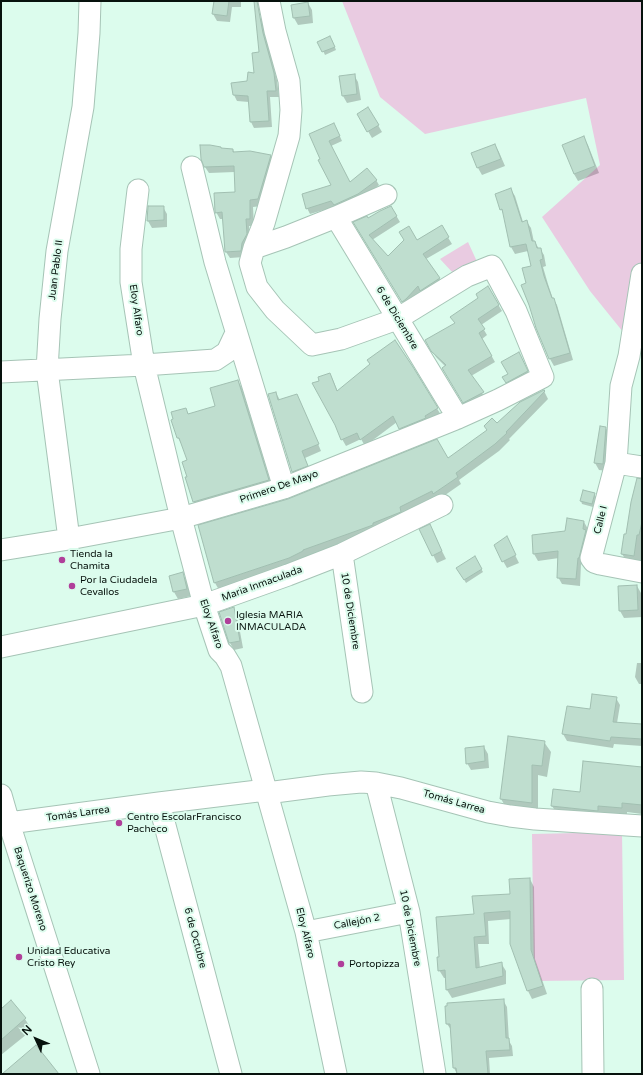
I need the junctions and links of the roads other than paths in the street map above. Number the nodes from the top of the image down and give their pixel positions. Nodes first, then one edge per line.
1 (90, 1) edge
2 (269, 1) edge
3 (192, 167) dead end
4 (138, 190) dead end
5 (386, 195) dead end
6 (336, 217) junction
7 (254, 248) junction
8 (642, 274) edge
9 (397, 319) junction
10 (236, 332) junction
11 (636, 357) edge
12 (144, 365) junction
13 (47, 370) junction
14 (1, 372) edge
15 (458, 418) junction
16 (616, 463) junction
17 (642, 468) edge
18 (284, 488) junction
19 (442, 505) dead end
20 (181, 518) junction
21 (69, 539) junction
22 (1, 550) edge
23 (342, 554) junction
24 (642, 572) edge
25 (204, 605) junction
26 (1, 647) edge
27 (362, 692) dead end
28 (376, 783) junction
29 (266, 791) junction
30 (1, 795) edge
31 (160, 803) junction
32 (9, 823) junction
33 (642, 826) edge
34 (409, 912) junction
35 (306, 932) junction
36 (592, 989) dead end
37 (89, 1074) edge
38 (231, 1074) edge
39 (336, 1074) edge
40 (435, 1074) edge
41 (593, 1074) edge

1 - 13 street, Juan Pablo II
2 - 7 street
3 - 10 street
4 - 12 street, Eloy Alfaro
5 - 6 street
6 - 7 street
6 - 9 street, 6 de Diciembre
7 - 9 street
8 - 11 street
9 - 15 street, 6 de Diciembre
9 - 15 street, Primero De Mayo
10 - 12 street
10 - 18 street
11 - 16 street
12 - 13 street
12 - 20 street, Eloy Alfaro
13 - 14 street
13 - 21 street, Juan Pablo II
15 - 18 street, Primero De Mayo
16 - 17 street
16 - 24 street, Calle I
18 - 20 street, Primero De Mayo
19 - 23 street, Maria Inmaculada
20 - 21 street, Primero De Mayo
20 - 25 street, Eloy Alfaro
21 - 22 street, Primero De Mayo
23 - 25 street, Maria Inmaculada
23 - 27 street, 10 de Diciembre
25 - 26 street, Maria Inmaculada
25 - 29 street, Eloy Alfaro
28 - 29 street, Tomás Larrea
28 - 33 street, Tomás Larrea
28 - 34 street, 10 de Diciembre
29 - 31 street, Tomás Larrea
29 - 35 street, Eloy Alfaro
30 - 32 street, Baquerizo Moreno
31 - 32 street, Tomás Larrea
31 - 38 street, 6 de Octubre
32 - 37 street, Baquerizo Moreno
34 - 35 street, Callejón 2
34 - 40 street, 10 de Diciembre
35 - 39 street, Eloy Alfaro
36 - 41 street

